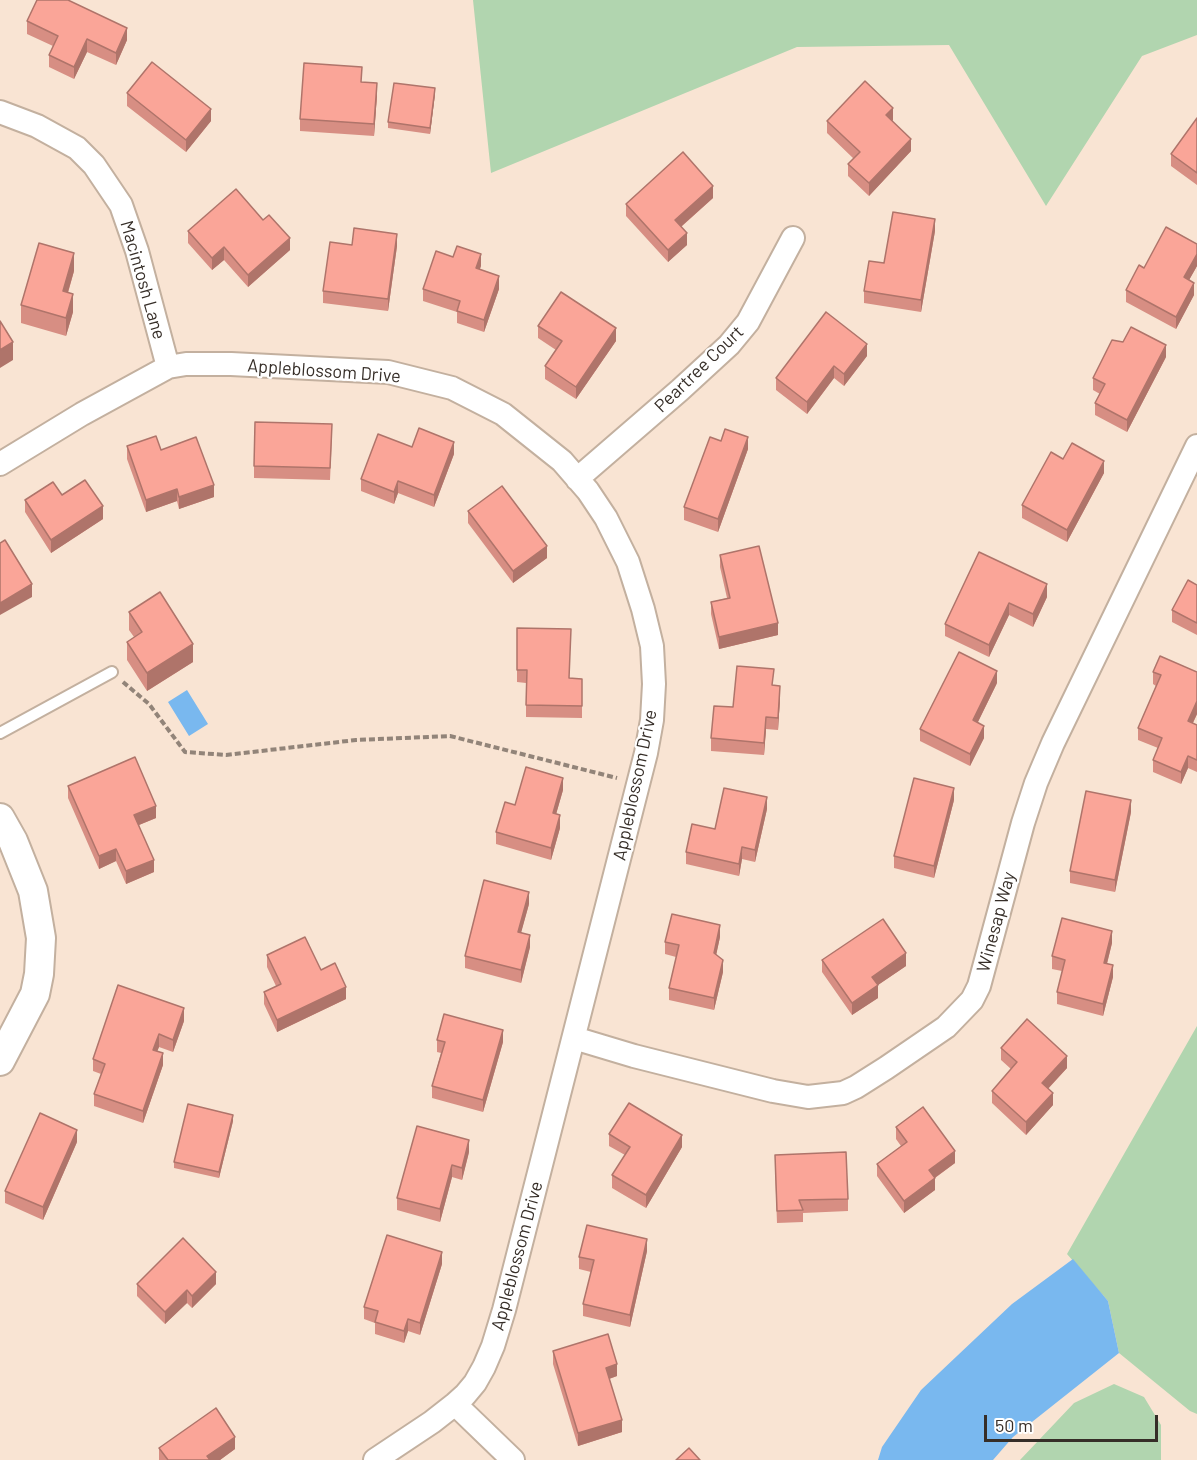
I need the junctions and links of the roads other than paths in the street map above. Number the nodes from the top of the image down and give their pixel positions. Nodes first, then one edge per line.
1 (0, 112) edge
2 (793, 238) dead end
3 (168, 367) junction
4 (1197, 446) edge
5 (0, 464) edge
6 (577, 479) junction
7 (112, 672) road end
8 (0, 733) edge
9 (0, 818) edge
10 (574, 1038) junction
11 (0, 1061) edge
12 (455, 1404) junction
13 (375, 1460) edge
14 (513, 1460) edge

1 - 3 street, Macintosh Lane
2 - 6 street, Peartree Court
3 - 5 street, Appleblossom Drive
3 - 6 street, Appleblossom Drive
4 - 10 street, Winesap Way
6 - 10 street, Appleblossom Drive
7 - 8 lane
9 - 11 street
10 - 12 street, Appleblossom Drive
12 - 13 street, Appleblossom Drive
12 - 14 street

